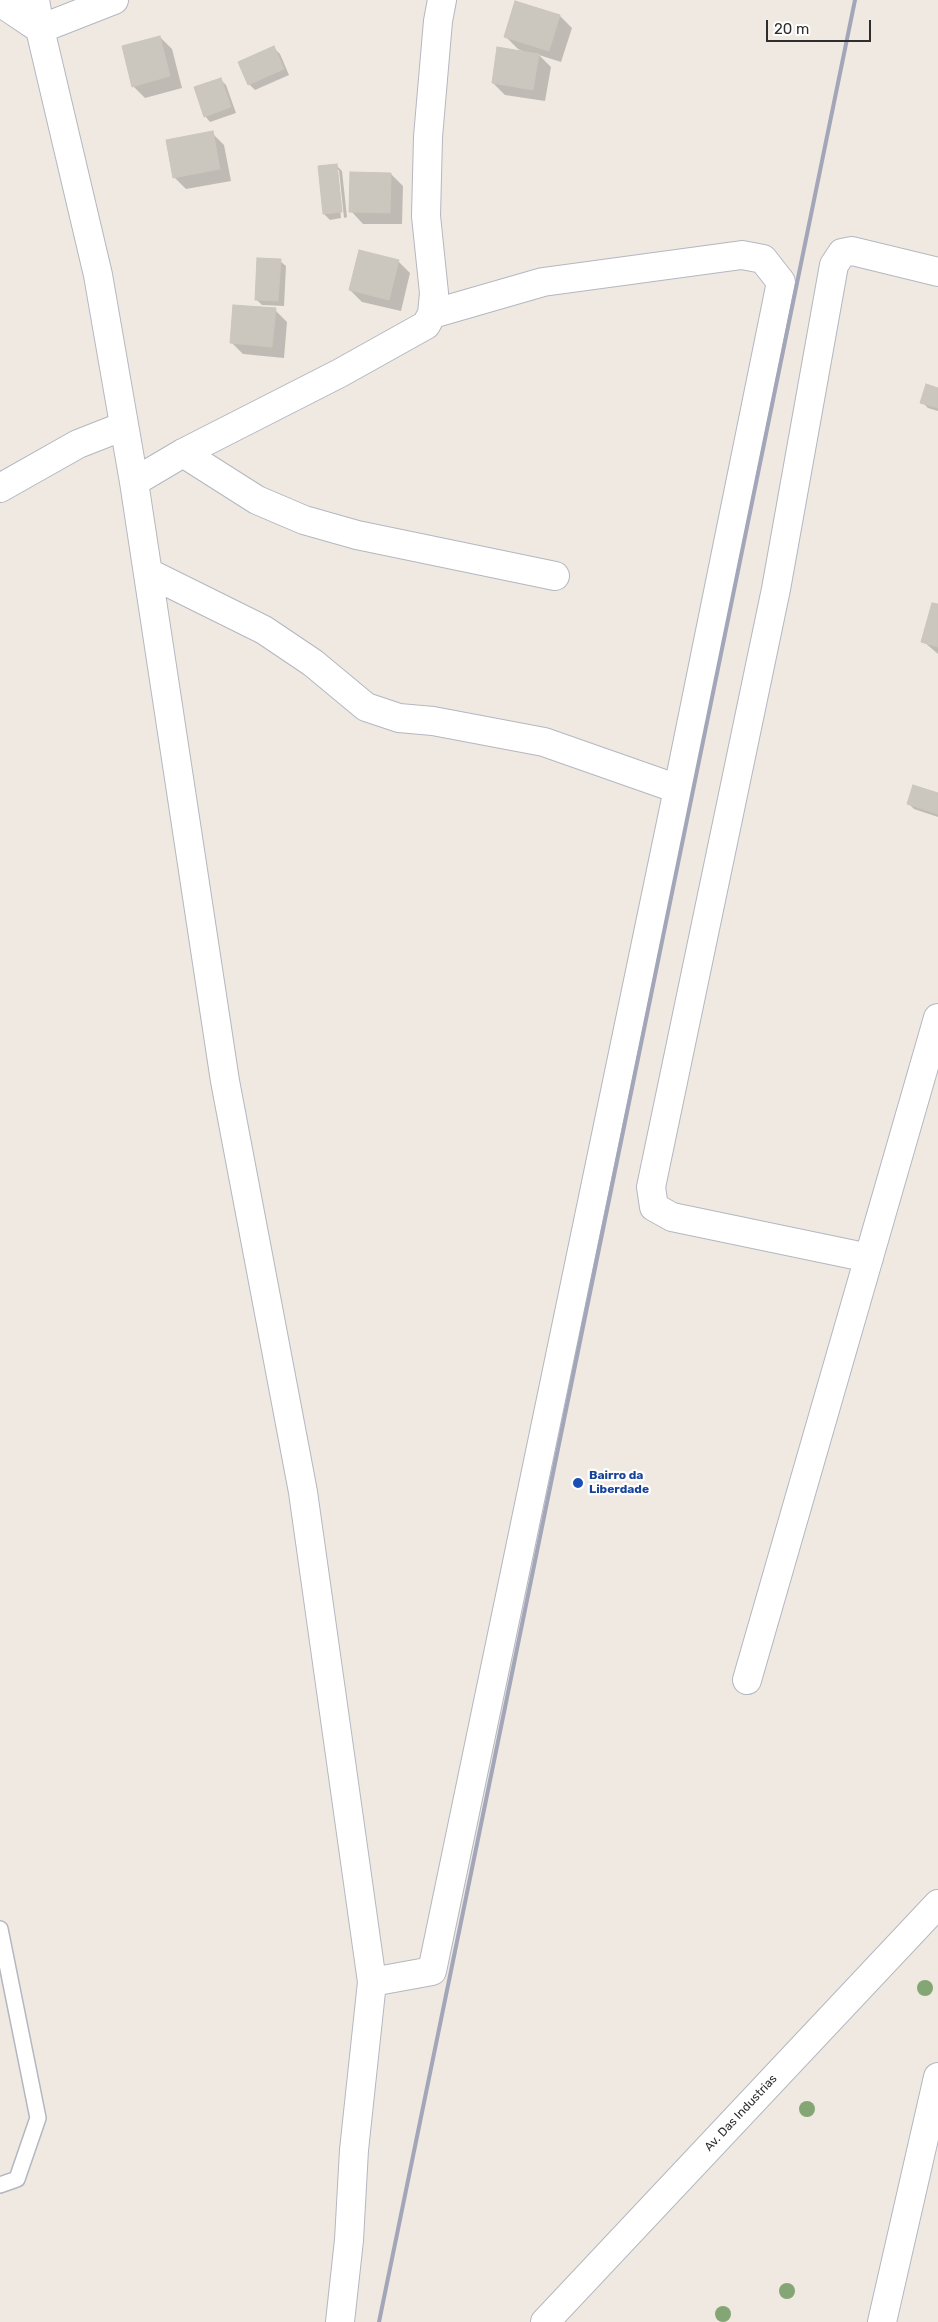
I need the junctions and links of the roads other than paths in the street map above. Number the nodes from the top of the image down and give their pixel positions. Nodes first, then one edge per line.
1 (36, 0) edge
2 (114, 0) edge
3 (442, 0) edge
4 (0, 2) edge
5 (40, 29) junction
6 (938, 272) edge
7 (432, 314) junction
8 (124, 426) junction
9 (183, 453) junction
10 (134, 482) junction
11 (0, 488) edge
12 (149, 573) junction
13 (555, 576) dead end
14 (678, 789) junction
15 (938, 1018) edge
16 (869, 1258) junction
17 (747, 1680) dead end
18 (938, 1904) edge
19 (0, 1929) edge
20 (372, 1982) junction
21 (938, 2077) edge
22 (0, 2185) edge
23 (340, 2322) edge
24 (545, 2322) edge
25 (882, 2322) edge

1 - 5 street
2 - 5 street
3 - 7 street
4 - 5 street
5 - 8 street
6 - 16 street
7 - 9 street
7 - 14 street
8 - 10 street
8 - 11 street
9 - 10 street
9 - 13 street
10 - 12 street
12 - 14 street
12 - 20 street
14 - 20 street
15 - 16 street
16 - 17 street
18 - 24 street, Av. Das Industrias
19 - 22 lane
20 - 23 street
21 - 25 street

